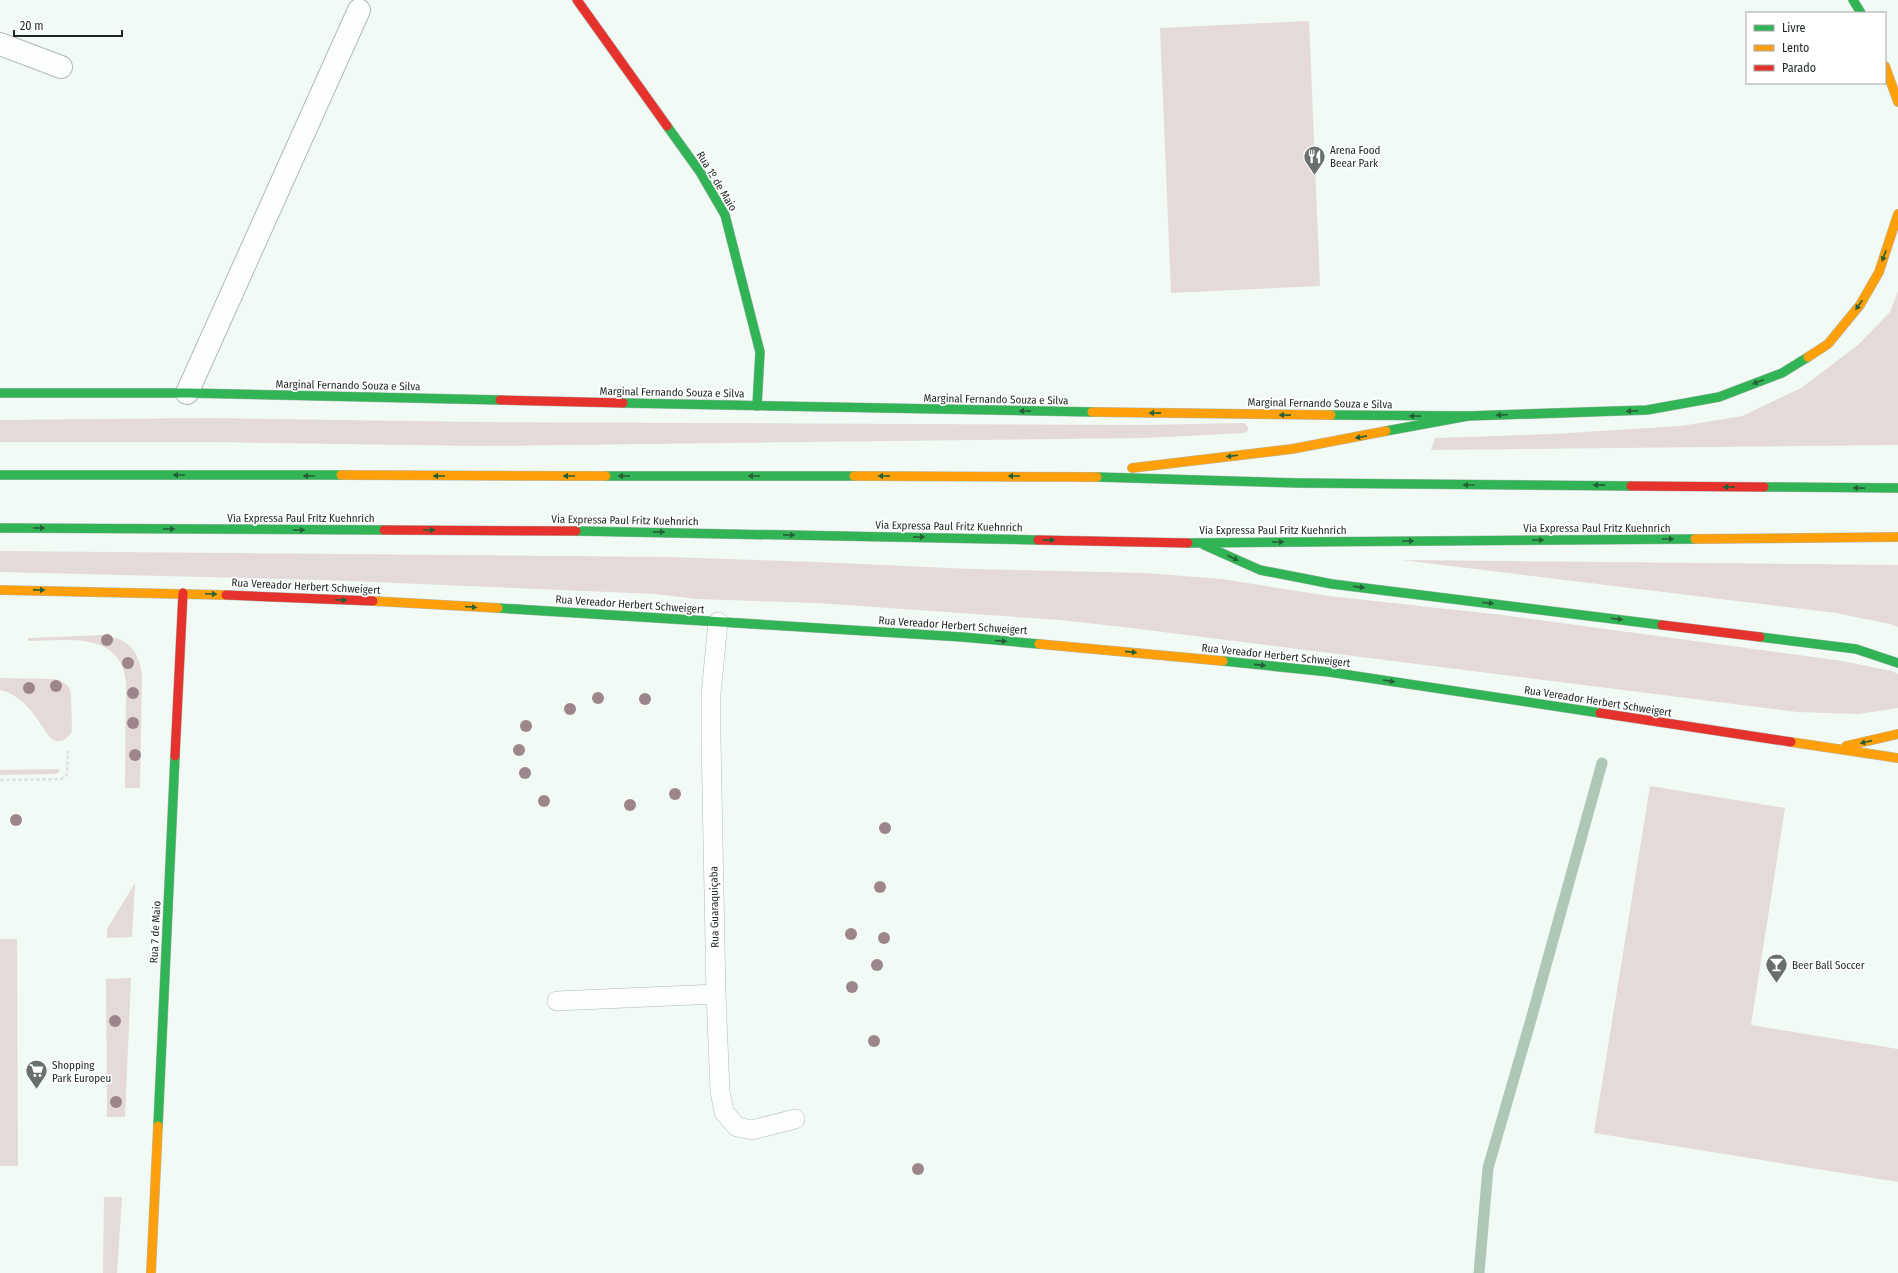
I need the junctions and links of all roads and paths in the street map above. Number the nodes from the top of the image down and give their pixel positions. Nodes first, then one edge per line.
1 (577, 0) edge
2 (1853, 0) edge
3 (359, 10) dead end
4 (1860, 12) edge
5 (0, 44) edge
6 (61, 67) dead end
7 (1886, 69) edge
8 (1898, 102) edge
9 (1898, 214) edge
10 (0, 393) edge
11 (187, 393) junction
12 (757, 406) junction
13 (1468, 416) junction
14 (0, 475) edge
15 (1054, 476) junction
16 (1898, 488) edge
17 (0, 528) edge
18 (1898, 537) edge
19 (1197, 543) junction
20 (0, 590) edge
21 (183, 593) junction
22 (718, 622) junction
23 (1898, 663) edge
24 (1898, 734) edge
25 (1835, 749) junction
26 (68, 751) dead end
27 (1898, 758) edge
28 (0, 780) edge
29 (716, 994) junction
30 (557, 1001) dead end
31 (795, 1119) dead end
32 (151, 1273) edge

1 - 12 main road, Rua 1º de Maio
2 - 4 main road
3 - 11 street
5 - 6 street
7 - 8 main road
9 -> 13 main road, Marginal Fernando Souza e Silva
10 - 11 main road, Marginal Fernando Souza e Silva
11 - 12 main road, Marginal Fernando Souza e Silva
13 -> 12 main road, Marginal Fernando Souza e Silva
13 -> 15 main road
15 -> 14 main road
16 -> 15 main road
17 -> 19 main road, Via Expressa Paul Fritz Kuehnrich
19 -> 18 main road, Via Expressa Paul Fritz Kuehnrich
19 -> 23 main road
20 -> 21 main road, Rua Vereador Herbert Schweigert
21 -> 22 main road, Rua Vereador Herbert Schweigert
21 - 32 main road, Rua 7 de Maio
22 -> 25 main road, Rua Vereador Herbert Schweigert
22 - 29 lane, Rua Guaraquiçaba
24 -> 25 main road
25 - 27 main road, Rua Vereador Herbert Schweigert
26 - 28 path
29 - 30 lane
29 - 31 lane, Rua Guaraquiçaba

